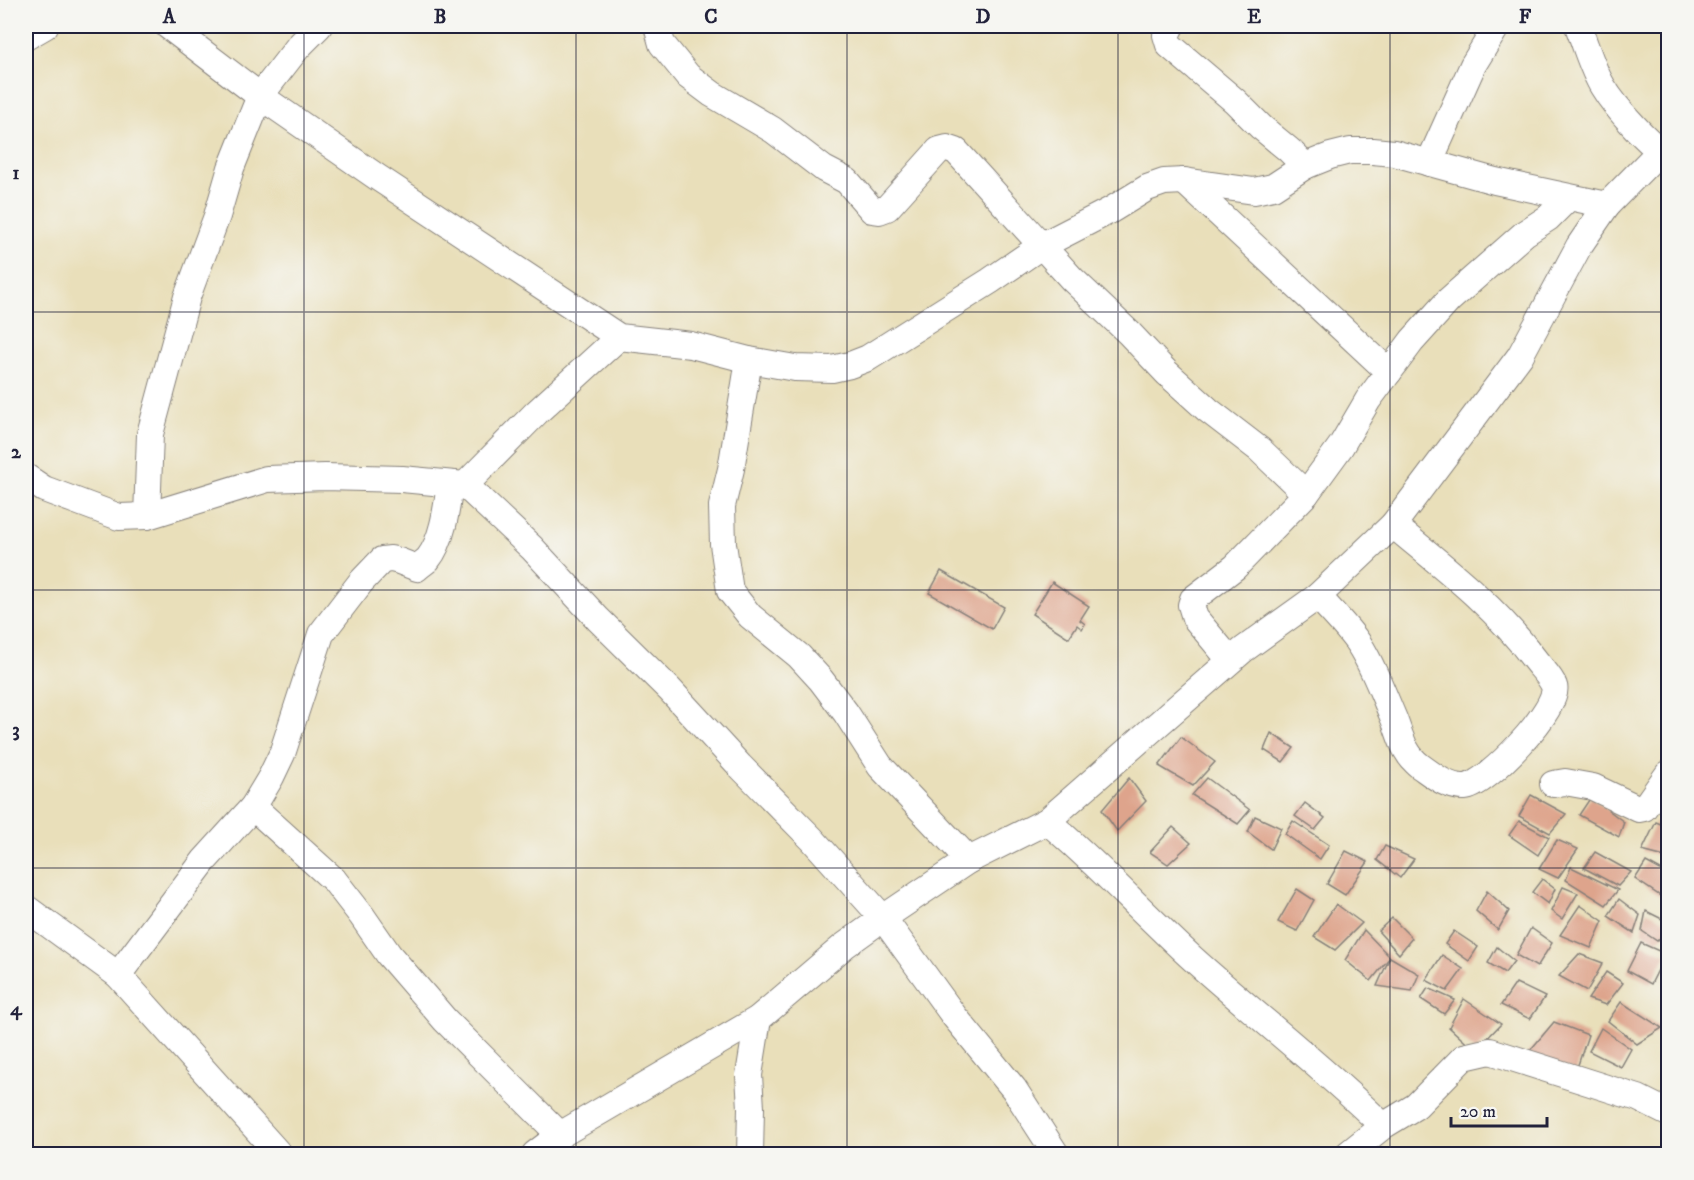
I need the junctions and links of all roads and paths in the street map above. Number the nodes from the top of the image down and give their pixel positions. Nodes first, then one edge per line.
1 (45, 26) edge
2 (168, 26) edge
3 (319, 26) edge
4 (657, 26) edge
5 (1171, 26) edge
6 (1497, 26) edge
7 (1578, 26) edge
8 (26, 37) edge
9 (260, 96) junction
10 (1666, 150) edge
11 (1429, 163) junction
12 (1305, 166) junction
13 (1184, 181) junction
14 (1568, 198) junction
15 (1607, 205) junction
16 (1041, 246) junction
17 (619, 337) junction
18 (749, 360) junction
19 (1389, 372) junction
20 (26, 477) edge
21 (458, 485) junction
22 (1306, 494) junction
23 (147, 516) junction
24 (1394, 525) junction
25 (1318, 596) junction
26 (1230, 660) junction
27 (1668, 774) edge
28 (1553, 784) dead end
29 (253, 807) junction
30 (1047, 821) junction
31 (969, 860) junction
32 (26, 908) edge
33 (883, 918) junction
34 (118, 975) junction
35 (758, 1019) junction
36 (1668, 1113) edge
37 (1383, 1126) junction
38 (560, 1135) junction
39 (279, 1155) edge
40 (535, 1155) edge
41 (750, 1155) edge
42 (1056, 1155) edge
43 (1348, 1155) edge

1 - 8 street
2 - 9 street
3 - 9 street
4 - 16 street
5 - 12 street
6 - 11 street
7 - 10 street
9 - 17 street
9 - 23 street
10 - 15 street
11 - 12 street
11 - 14 street
12 - 13 street
13 - 16 street
13 - 19 street
14 - 15 street
14 - 19 street
15 - 24 street
16 - 18 street
16 - 22 street
17 - 18 street
17 - 21 street
18 - 31 street
19 - 22 street
20 - 23 street
21 - 23 street
21 - 29 street
21 - 33 street
22 - 26 street
24 - 25 street
24 - 25 street
25 - 26 street
26 - 30 street
27 - 28 street
29 - 34 street
29 - 38 street
30 - 31 street
30 - 37 street
31 - 33 street
32 - 34 street
33 - 35 street
33 - 42 street
34 - 39 street
35 - 38 street
35 - 41 street
36 - 37 street
37 - 43 street
38 - 40 street

